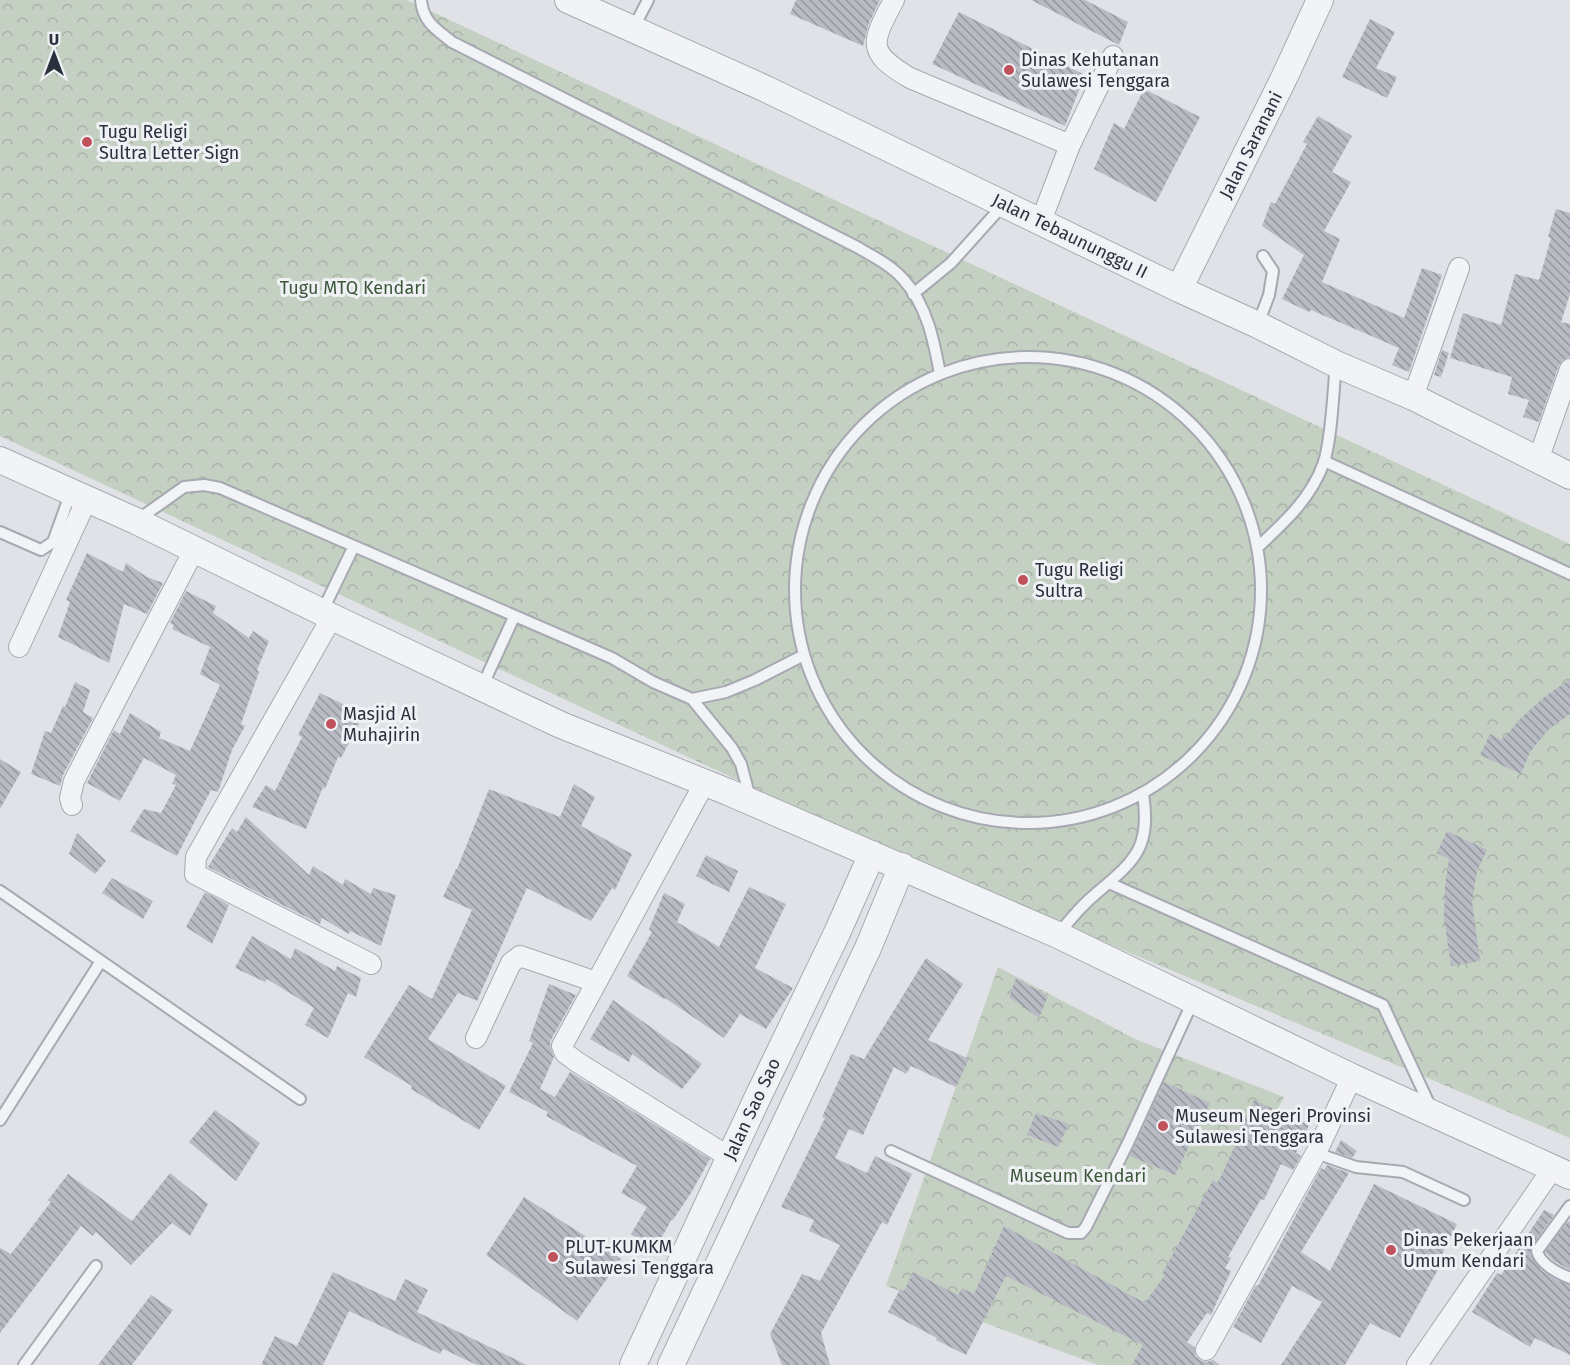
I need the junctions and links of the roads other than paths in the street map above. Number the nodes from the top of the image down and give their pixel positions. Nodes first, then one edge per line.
1 (421, 0) edge
2 (568, 0) edge
3 (648, 0) edge
4 (894, 0) edge
5 (1320, 0) edge
6 (633, 29) junction
7 (1113, 56) dead end
8 (1070, 145) junction
9 (1005, 204) junction
10 (1041, 221) junction
11 (1263, 256) dead end
12 (1459, 268) dead end
13 (1179, 290) junction
14 (913, 294) junction
15 (1258, 325) junction
16 (1336, 364) junction
17 (1570, 369) edge
18 (940, 374) junction
19 (1413, 397) junction
20 (0, 460) edge
21 (1538, 460) junction
22 (1324, 461) junction
23 (1570, 476) edge
24 (79, 495) junction
25 (136, 521) junction
26 (0, 531) edge
27 (354, 546) junction
28 (1259, 546) junction
29 (194, 550) junction
30 (1570, 574) edge
31 (327, 615) junction
32 (514, 617) junction
33 (19, 647) dead end
34 (802, 656) junction
35 (482, 687) junction
36 (692, 699) junction
37 (705, 782) junction
38 (1143, 794) junction
39 (751, 802) junction
40 (72, 805) dead end
41 (872, 854) junction
42 (902, 866) junction
43 (1109, 883) junction
44 (0, 891) edge
45 (1058, 935) junction
46 (101, 961) junction
47 (371, 964) dead end
48 (596, 982) junction
49 (1193, 1001) junction
50 (476, 1038) dead end
51 (1352, 1077) junction
52 (300, 1099) dead end
53 (1434, 1114) junction
54 (0, 1120) edge
55 (891, 1151) dead end
56 (1316, 1153) junction
57 (729, 1157) junction
58 (1561, 1172) edge
59 (1464, 1200) dead end
60 (1570, 1206) edge
61 (96, 1266) dead end
62 (1570, 1278) edge
63 (1206, 1350) dead end
64 (24, 1365) edge
65 (633, 1365) edge
66 (671, 1365) edge
67 (1417, 1365) edge

1 - 14 lane
2 - 6 street, Jalan Tebaununggu II
3 - 6 lane
4 - 8 street
5 - 13 street, Jalan Saranani
6 - 9 street, Jalan Tebaununggu II
7 - 8 street
8 - 10 street
9 - 10 street, Jalan Tebaununggu II
9 - 14 lane
10 - 13 street, Jalan Tebaununggu II
11 - 15 lane
12 - 19 street
13 - 15 street, Jalan Tebaununggu II
14 - 18 lane
15 - 16 street, Jalan Tebaununggu II
16 - 19 street, Jalan Tebaununggu II
16 - 22 lane
17 - 21 street
18 - 28 lane
18 - 34 lane
19 - 21 street, Jalan Tebaununggu II
20 - 24 street
21 - 23 street, Jalan Tebaununggu II
22 - 28 lane
22 - 30 lane
24 - 25 street
24 - 26 lane
24 - 33 street
25 - 27 lane
25 - 29 street
27 - 31 lane
27 - 32 lane
28 - 38 lane
29 - 31 street
29 - 40 street
31 - 35 street
31 - 47 street
32 - 35 lane
32 - 36 lane
34 - 36 lane
34 - 38 lane
35 - 37 street
36 - 39 lane
37 - 39 street
37 - 48 street
38 - 43 lane
39 - 41 street
41 - 42 street
41 - 57 street, Jalan Sao Sao
42 - 45 street
42 - 66 street, Jalan Sao Sao
43 - 45 lane
43 - 53 lane
44 - 46 lane
45 - 49 street
46 - 52 lane
46 - 54 lane
48 - 50 street
48 - 57 street
49 - 51 street
49 - 55 lane
51 - 53 street
51 - 56 street
53 - 58 street
56 - 59 lane
56 - 63 street
57 - 65 street, Jalan Sao Sao
58 - 67 street
60 - 62 lane
61 - 64 lane

